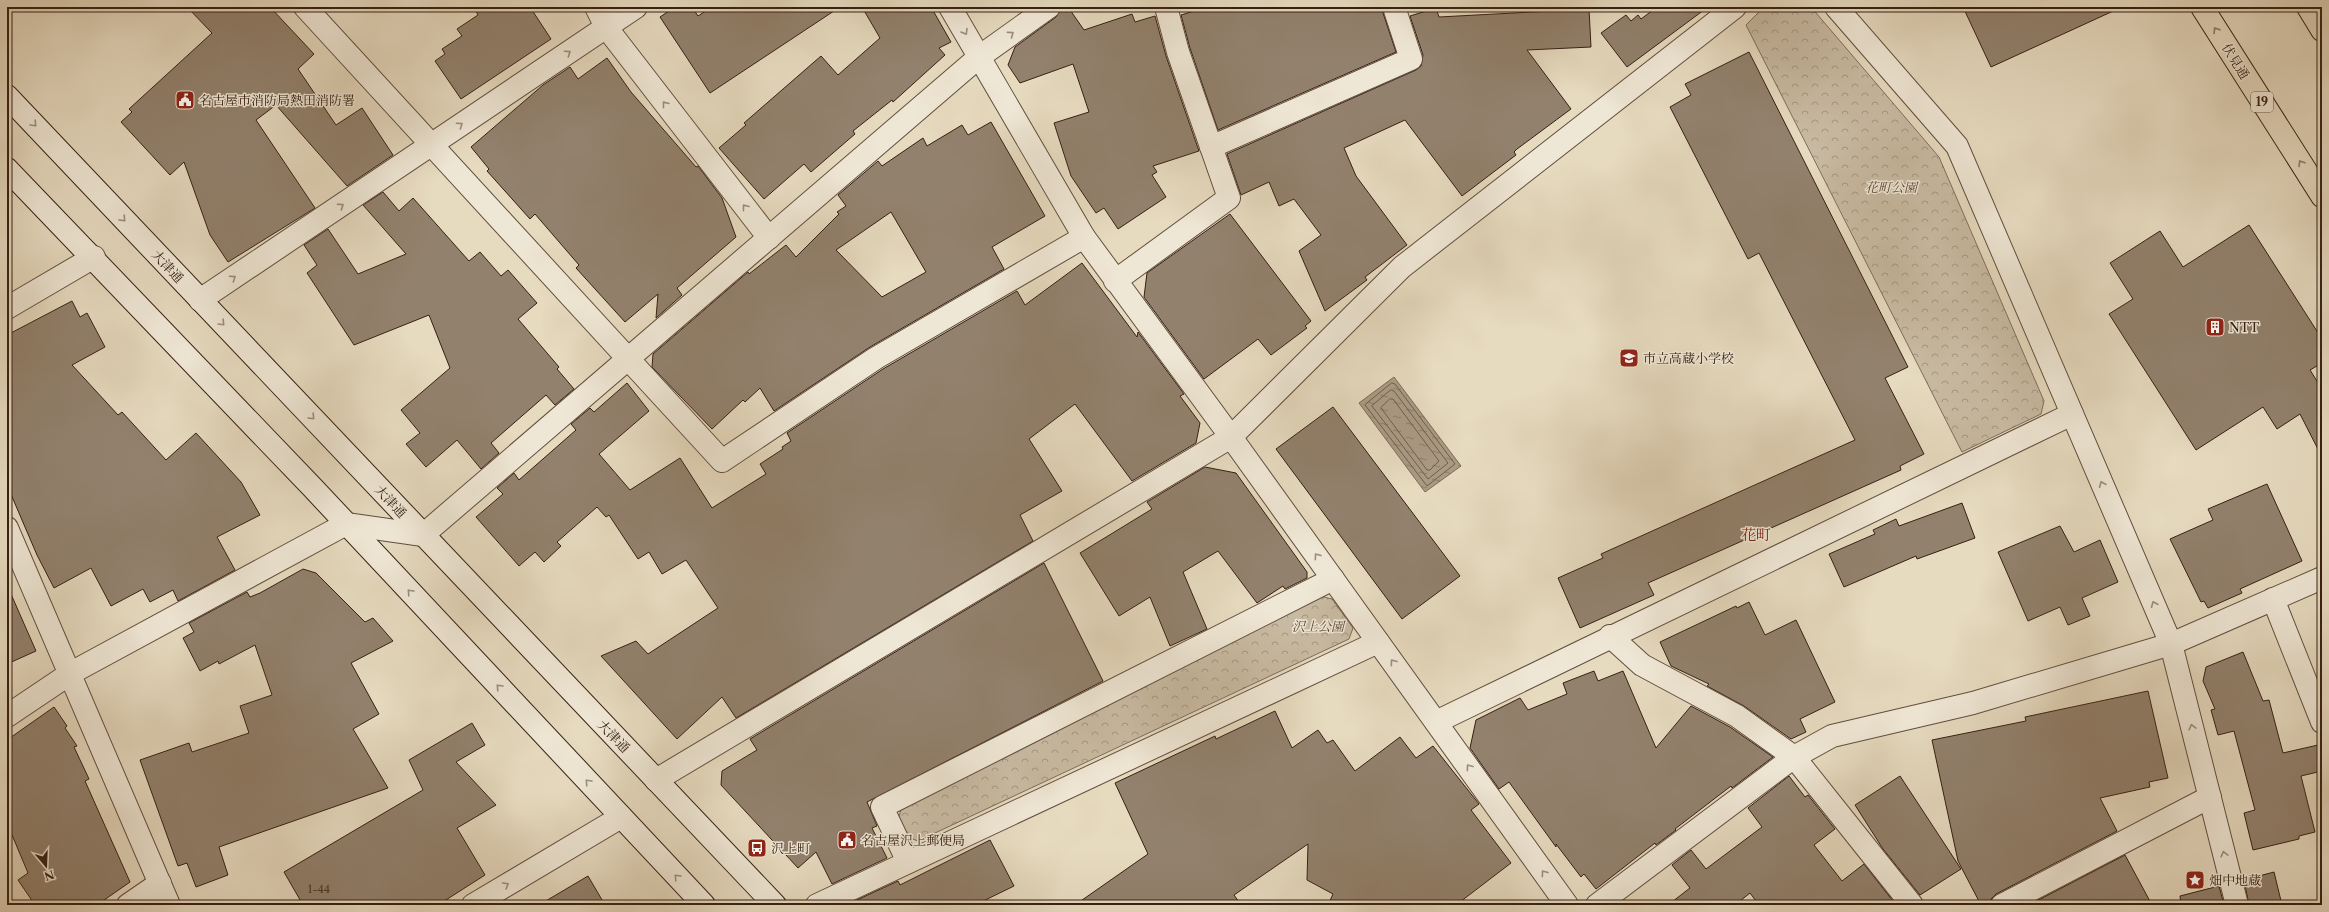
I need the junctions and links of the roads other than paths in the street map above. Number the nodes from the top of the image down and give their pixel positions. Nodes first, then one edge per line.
1 (305, 7) edge
2 (596, 7) edge
3 (636, 7) edge
4 (950, 7) edge
5 (1049, 7) edge
6 (1166, 7) edge
7 (1394, 7) edge
8 (1735, 7) edge
9 (1836, 7) edge
10 (2202, 7) edge
11 (2308, 7) edge
12 (606, 27) junction
13 (2322, 30) edge
14 (979, 57) junction
15 (7, 96) edge
16 (431, 145) junction
17 (1211, 147) junction
18 (7, 169) edge
19 (2322, 196) edge
20 (1084, 237) junction
21 (769, 238) junction
22 (94, 257) junction
23 (1114, 281) junction
24 (200, 300) junction
25 (7, 308) edge
26 (628, 359) junction
27 (2072, 414) junction
28 (1231, 437) junction
29 (346, 524) junction
30 (7, 528) edge
31 (423, 535) junction
32 (2322, 578) edge
33 (1333, 579) junction
34 (2273, 599) junction
35 (1610, 636) junction
36 (1378, 642) junction
37 (2171, 644) junction
38 (71, 673) junction
39 (7, 716) edge
40 (1436, 722) junction
41 (2322, 722) edge
42 (1794, 757) junction
43 (656, 780) junction
44 (2210, 797) junction
45 (621, 817) junction
46 (908, 862) junction
47 (160, 883) junction
48 (128, 905) edge
49 (169, 905) edge
50 (473, 905) edge
51 (704, 905) edge
52 (775, 905) edge
53 (817, 905) edge
54 (1567, 905) edge
55 (1597, 905) edge
56 (1912, 905) edge
57 (2002, 905) edge
58 (2236, 905) edge

1 - 16 street
2 - 12 street
3 - 12 street
4 -> 14 street
14 -> 5 street
6 - 17 street
7 - 17 street
8 - 28 street
9 - 27 street
19 -> 10 highway, 伏見通 / 19
11 - 13 highway
16 -> 12 street
21 -> 12 street
14 - 20 street
14 - 21 street
15 -> 24 street, 大津通
24 -> 16 street
16 - 26 street
17 - 23 street
18 - 22 street
20 - 23 street
20 - 26 street
21 - 26 street
22 - 25 street
22 - 29 street
23 - 28 street
24 -> 31 street, 大津通
26 - 31 street
27 - 35 street
37 -> 27 street
33 -> 28 street
28 - 43 street
29 - 31 street
29 - 38 street
45 -> 29 street
30 - 38 street
31 - 43 street, 大津通
32 - 34 street
33 - 36 street
33 - 46 street
34 - 37 street
34 - 41 street
35 - 40 street
35 - 42 street
40 -> 36 street
36 - 46 street
37 - 42 street
44 -> 37 street
38 - 39 street
38 - 47 street
54 -> 40 street
42 - 55 street
42 - 56 street
43 - 52 street, 大津通
44 - 57 street
58 -> 44 street
50 -> 45 street
51 -> 45 street
46 - 53 street
47 - 48 street
47 - 49 street

